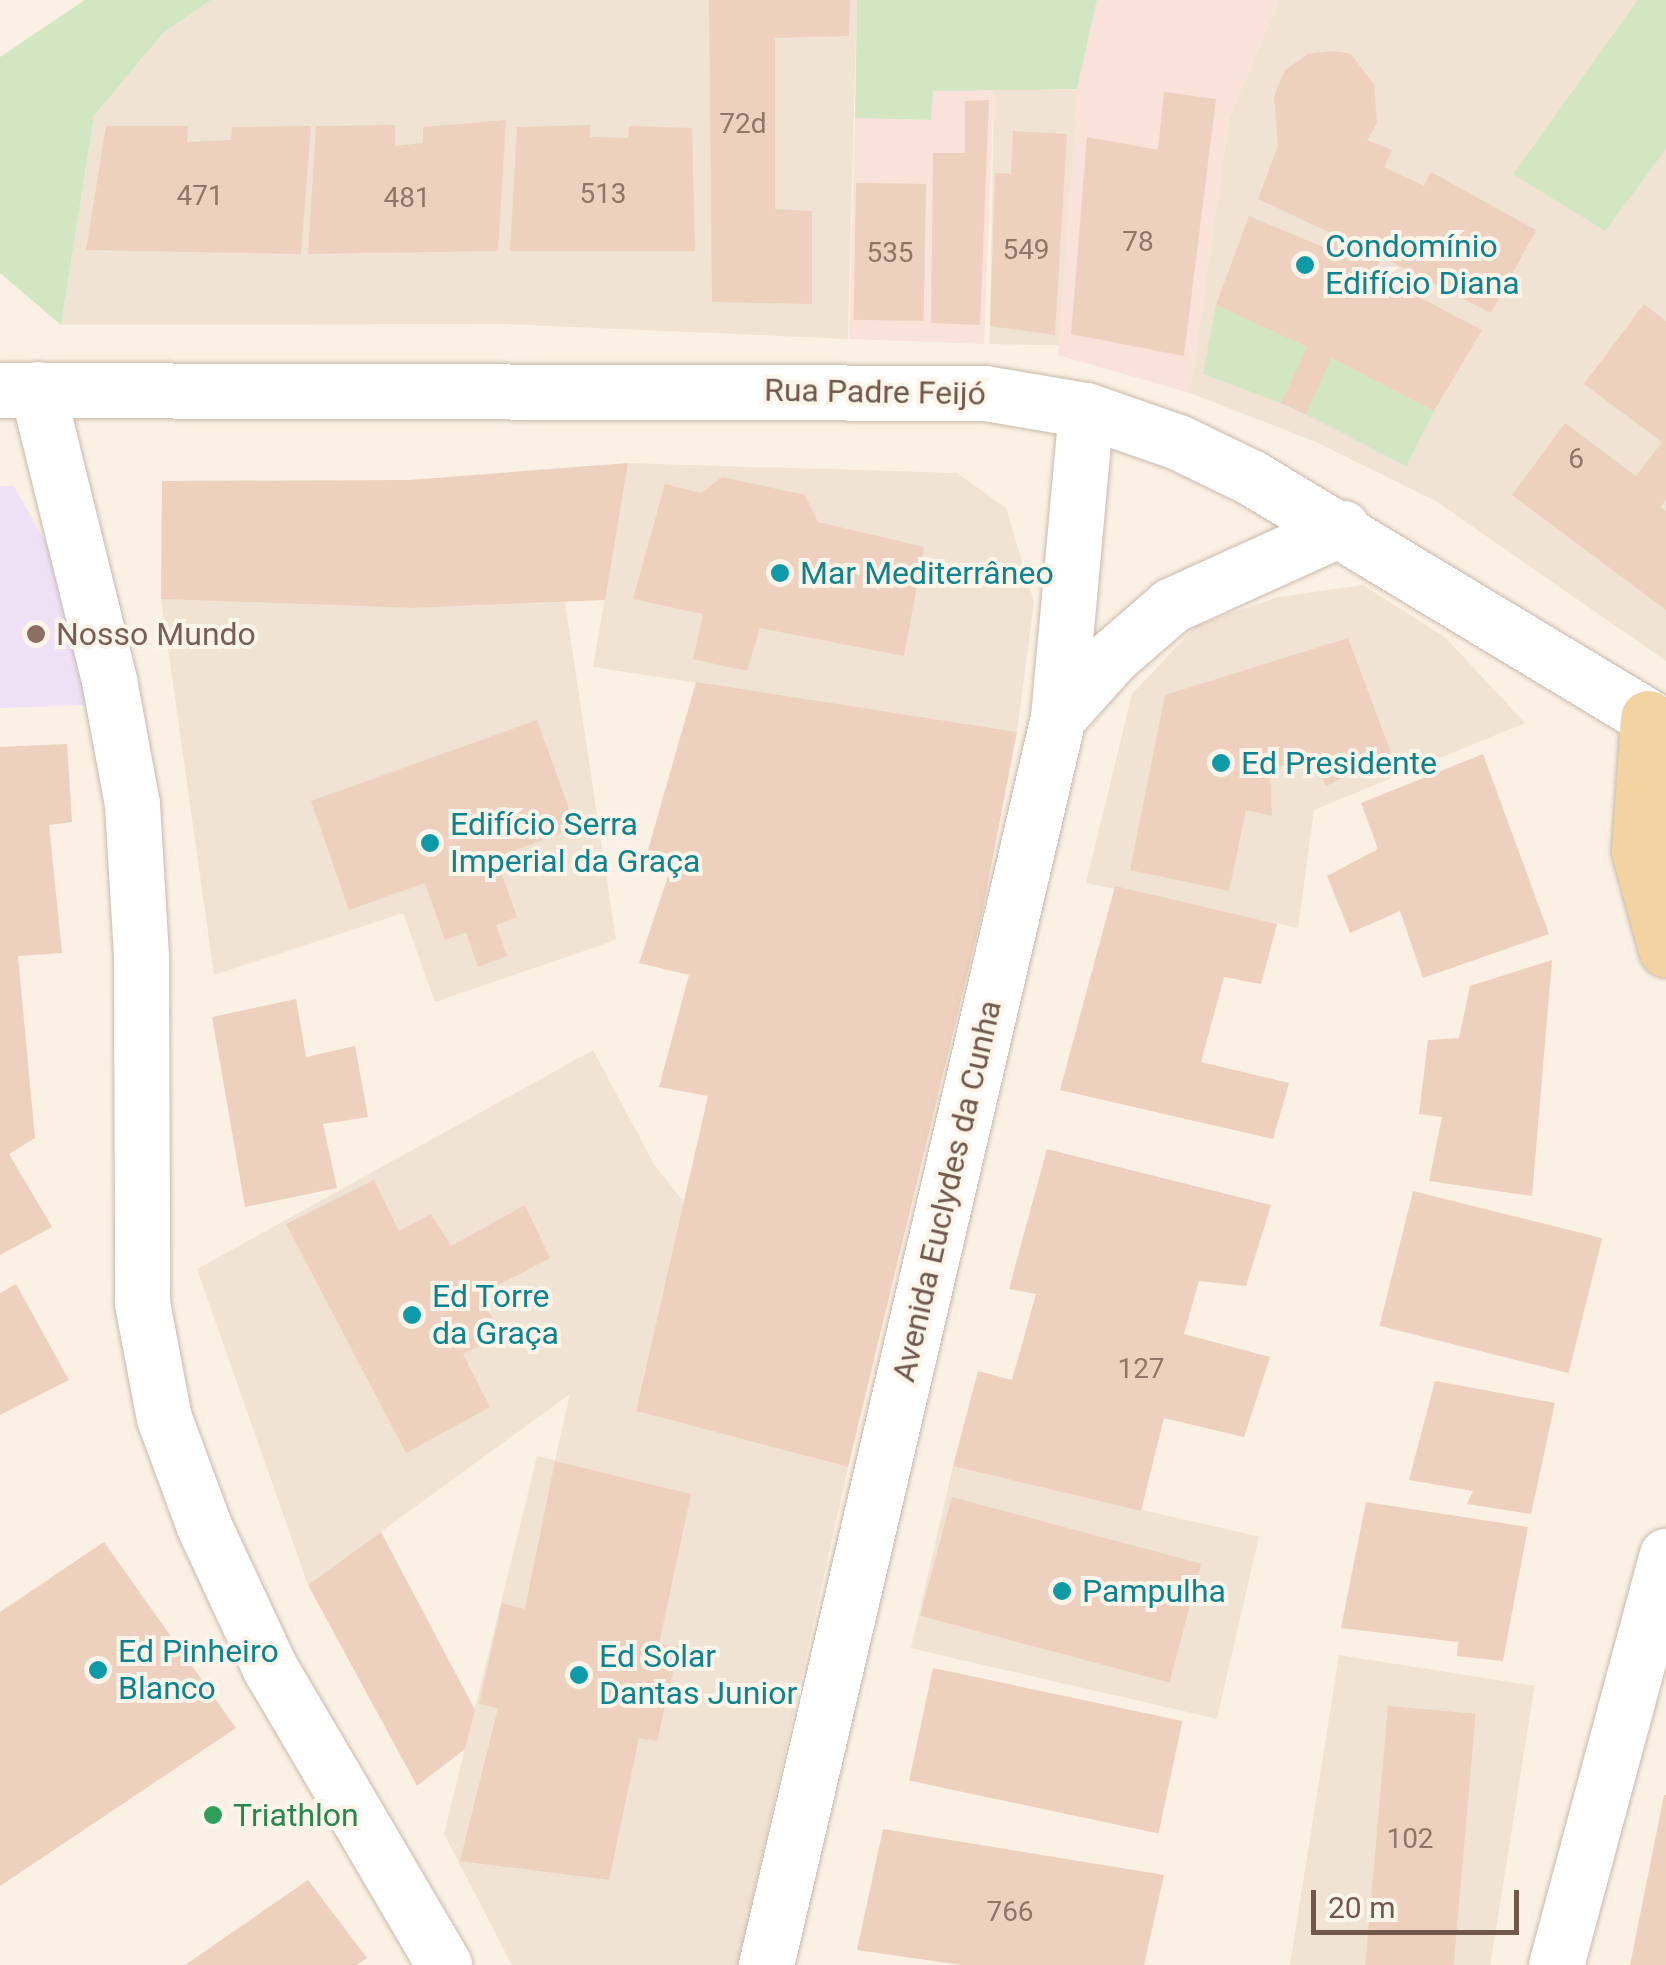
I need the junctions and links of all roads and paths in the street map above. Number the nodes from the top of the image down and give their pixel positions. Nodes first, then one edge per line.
1 (19, 390) edge
2 (1086, 410) junction
3 (1342, 528) junction
4 (1058, 717) junction
5 (1657, 723) edge
6 (1666, 949) edge
7 (1666, 1556) edge
8 (444, 1965) edge
9 (766, 1965) edge
10 (1556, 1965) edge

1 - 2 main road, Rua Padre Feijó
1 - 8 main road
2 - 3 main road, Rua Padre Feijó
2 - 4 main road, Avenida Euclydes da Cunha
3 - 4 main road
3 - 5 main road, Rua Padre Feijó
4 - 9 main road, Avenida Euclydes da Cunha
5 - 6 main road
7 - 10 main road

